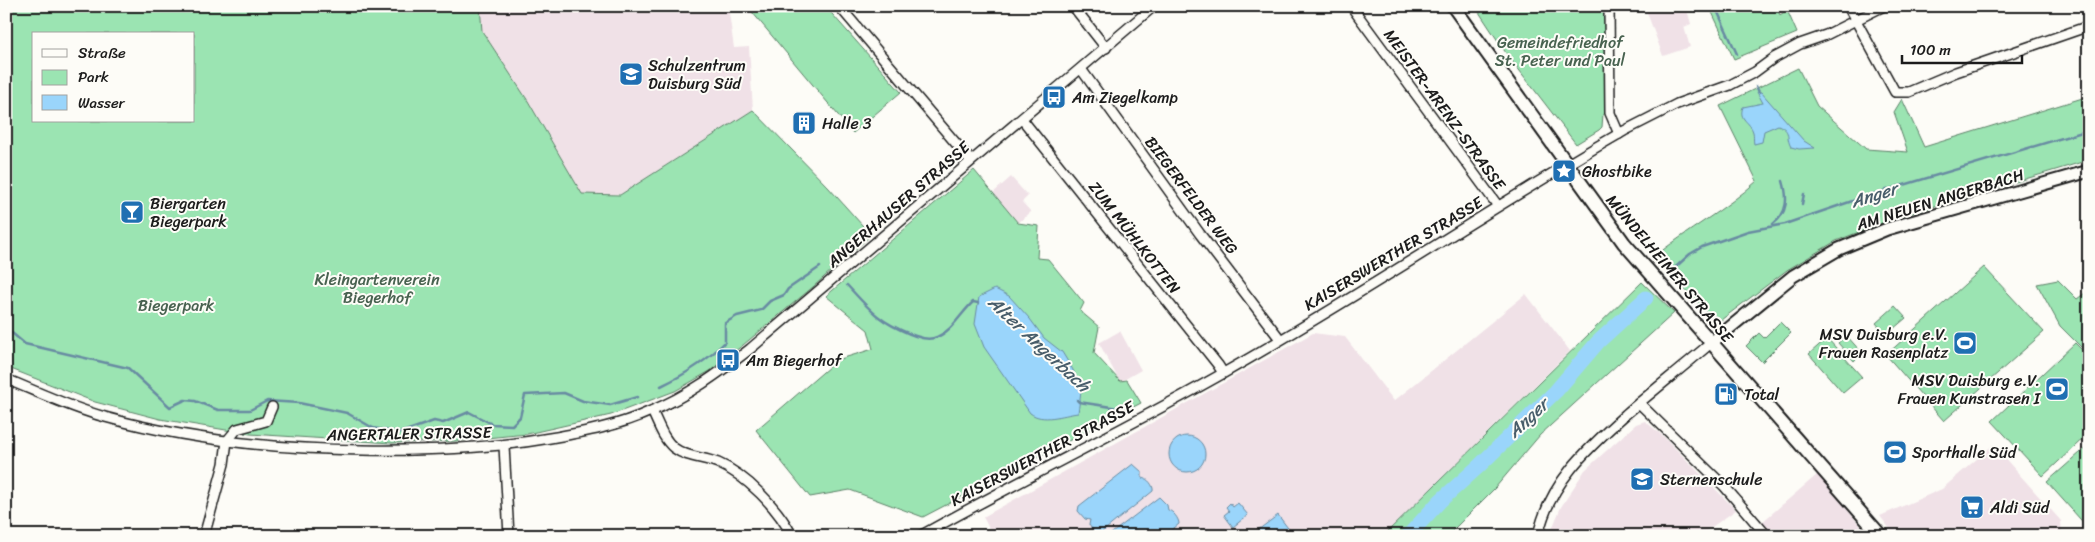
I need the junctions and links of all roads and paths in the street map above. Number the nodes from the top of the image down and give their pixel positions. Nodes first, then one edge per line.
1 (840, 6) edge
2 (1073, 6) edge
3 (1154, 6) edge
4 (1351, 6) edge
5 (1453, 6) edge
6 (1609, 6) edge
7 (1848, 6) edge
8 (1884, 6) edge
9 (1855, 21) junction
10 (2089, 26) edge
11 (1106, 48) junction
12 (1081, 69) junction
13 (1022, 119) junction
14 (1619, 134) junction
15 (971, 161) junction
16 (1568, 164) junction
17 (2089, 171) edge
18 (1498, 206) junction
19 (1280, 339) junction
20 (1711, 344) junction
21 (1223, 373) junction
22 (6, 379) edge
23 (1639, 403) junction
24 (272, 407) dead end
25 (652, 411) junction
26 (227, 441) junction
27 (504, 446) junction
28 (204, 536) edge
29 (510, 536) edge
30 (792, 536) edge
31 (920, 536) edge
32 (1538, 536) edge
33 (1767, 536) edge
34 (1881, 536) edge

1 - 15 street
2 - 11 street
3 - 11 street, ANGERHAUSER STRASSE
4 - 18 street, MEISTER-ARENZ-STRASSE
5 - 16 main road, MÜNDELHEIMER STRASSE
6 - 14 street
7 - 9 street
8 - 9 street, KAISERSWERTHER STRASSE
9 - 10 street
9 - 14 street, KAISERSWERTHER STRASSE
11 - 12 street, ANGERHAUSER STRASSE
12 - 13 street, ANGERHAUSER STRASSE
12 - 19 street, BIEGERFELDER WEG
13 - 15 street, ANGERHAUSER STRASSE
13 - 21 street, ZUM MÜHLKOTTEN
14 - 16 street, KAISERSWERTHER STRASSE
15 - 25 street, ANGERHAUSER STRASSE
16 - 18 street, KAISERSWERTHER STRASSE
16 - 20 main road, MÜNDELHEIMER STRASSE
17 - 20 street, AM NEUEN ANGERBACH
18 - 19 street, KAISERSWERTHER STRASSE
19 - 21 street, KAISERSWERTHER STRASSE
20 - 23 street
20 - 34 main road, MÜNDELHEIMER STRASSE
21 - 31 street, KAISERSWERTHER STRASSE
22 - 26 street, ANGERTALER STRASSE
23 - 32 street
23 - 33 street
24 - 26 street
25 - 27 street, ANGERTALER STRASSE
25 - 30 street
26 - 27 street, ANGERTALER STRASSE
26 - 28 street
27 - 29 street

